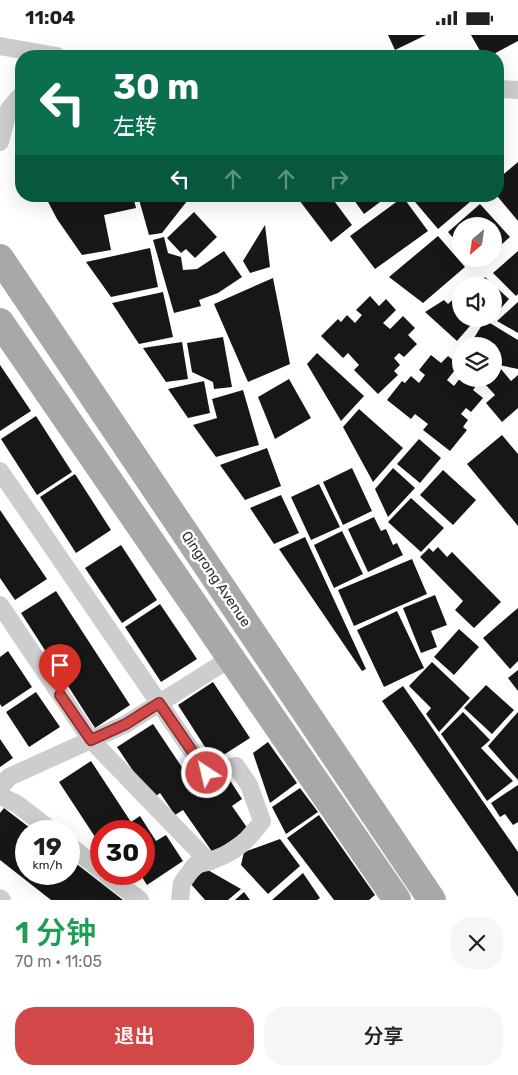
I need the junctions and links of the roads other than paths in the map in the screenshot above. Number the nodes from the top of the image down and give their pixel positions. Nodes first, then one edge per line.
1 (0, 46) edge
2 (23, 50) edge
3 (504, 89) edge
4 (518, 90) edge
5 (15, 102) edge
6 (0, 142) edge
7 (0, 258) edge
8 (0, 322) edge
9 (0, 471) edge
10 (0, 605) edge
11 (231, 658) junction
12 (159, 703) junction
13 (91, 740) junction
14 (0, 788) edge
15 (0, 796) edge
16 (38, 820) edge
17 (80, 854) edge
18 (90, 861) edge
19 (209, 862) junction
20 (120, 885) edge
21 (140, 900) edge
22 (180, 900) edge
23 (397, 900) edge
24 (432, 900) edge

1 - 2 street
3 - 4 street
5 - 6 street
7 - 24 main road, Qingrong Avenue
8 - 11 main road
9 - 12 street
10 - 13 street
11 - 12 street
11 - 23 main road
12 - 13 street
12 - 19 street
13 - 14 street
13 - 19 street
15 - 16 street
17 - 18 street
19 - 22 street
20 - 21 street

